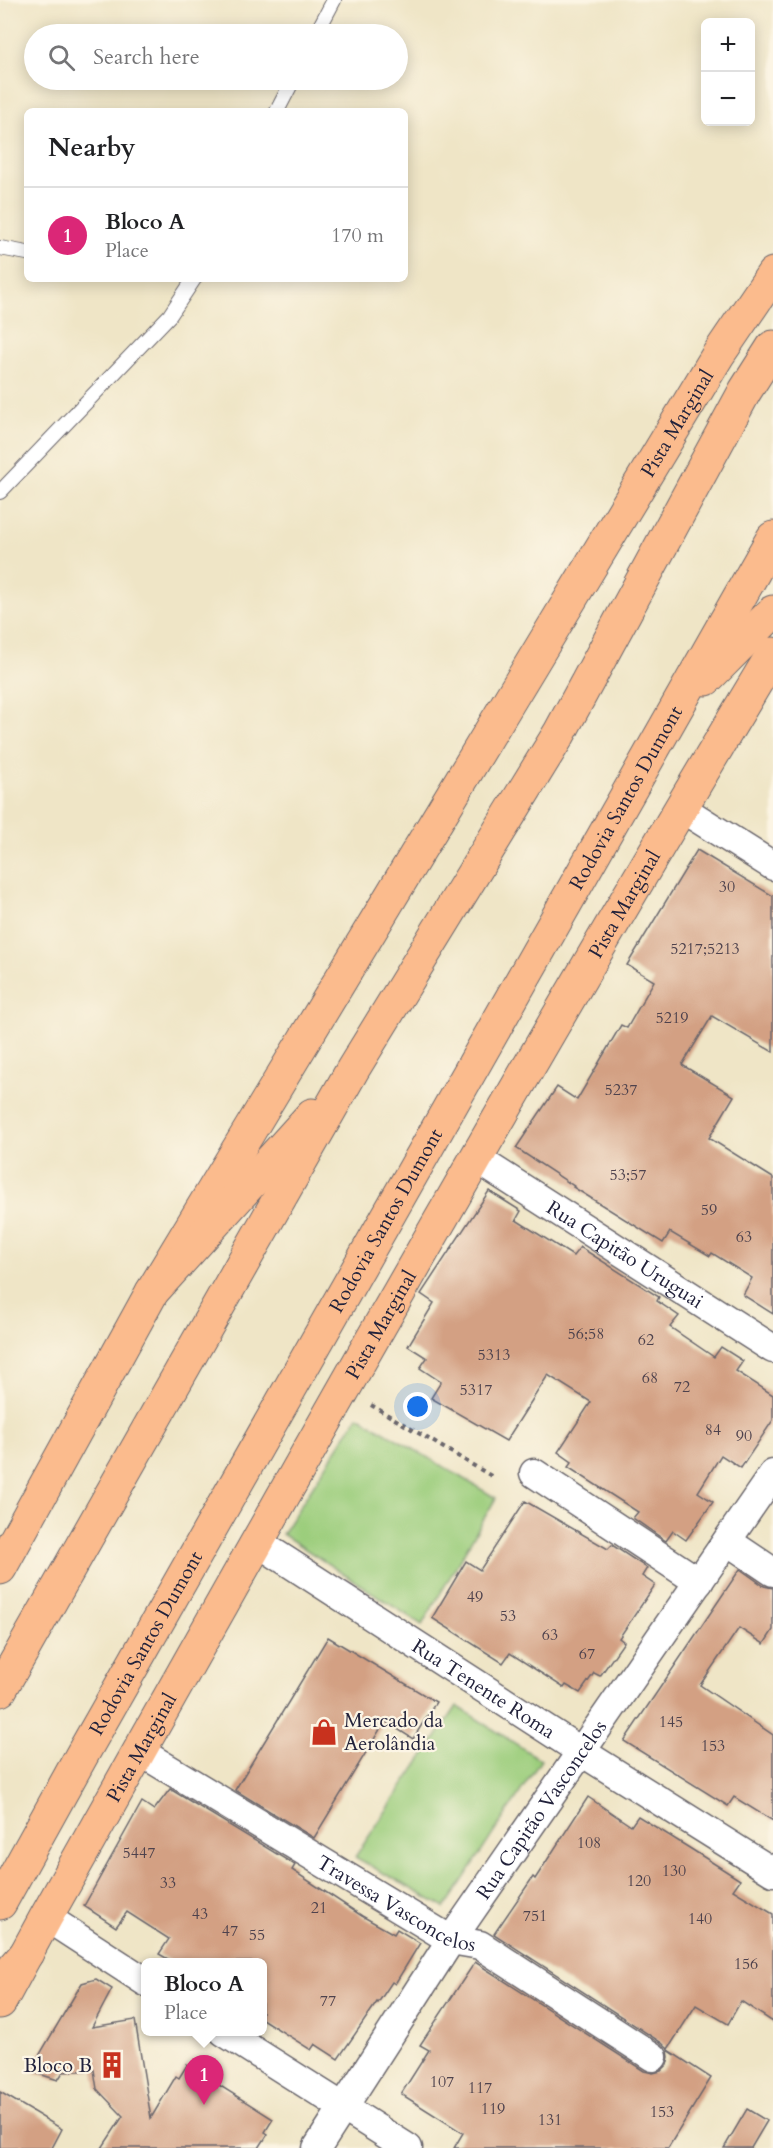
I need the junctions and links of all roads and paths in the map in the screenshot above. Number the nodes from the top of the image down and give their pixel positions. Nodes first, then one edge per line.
1 (334, 0) edge
2 (321, 24) edge
3 (288, 90) edge
4 (279, 108) edge
5 (0, 248) edge
6 (24, 252) edge
7 (773, 274) edge
8 (192, 282) edge
9 (773, 346) edge
10 (0, 492) edge
11 (773, 538) edge
12 (773, 612) edge
13 (773, 654) edge
14 (677, 707) junction
15 (681, 808) junction
16 (773, 866) edge
17 (353, 1070) junction
18 (477, 1159) junction
19 (152, 1292) junction
20 (773, 1349) edge
21 (344, 1390) junction
22 (534, 1473) dead end
23 (773, 1474) edge
24 (493, 1478) dead end
25 (727, 1541) junction
26 (257, 1542) junction
27 (0, 1568) edge
28 (773, 1572) edge
29 (699, 1582) junction
30 (0, 1690) edge
31 (139, 1751) junction
32 (582, 1752) junction
33 (773, 1872) edge
34 (0, 1903) edge
35 (46, 1917) junction
36 (451, 1940) junction
37 (27, 1953) junction
38 (141, 1979) edge
39 (0, 1984) edge
40 (0, 2002) edge
41 (232, 2036) edge
42 (653, 2057) dead end
43 (344, 2108) junction
44 (317, 2148) edge
45 (408, 2148) edge

1 - 2 lane
3 - 4 lane
5 - 6 lane
7 - 19 main road, Pista Marginal
8 - 10 lane
9 - 17 main road
11 - 14 main road, Rodovia Santos Dumont
12 - 14 main road
13 - 15 main road, Pista Marginal
14 - 34 main road, Rodovia Santos Dumont
15 - 16 street
15 - 18 main road, Pista Marginal
17 - 19 main road
17 - 30 main road
18 - 20 street, Rua Capitão Uruguai
18 - 21 main road, Pista Marginal
19 - 27 main road, Pista Marginal
21 - 24 path
21 - 26 main road, Pista Marginal
22 - 29 street
23 - 25 street, Rua Capitão Vasconcelos
25 - 28 street
25 - 29 street, Rua Capitão Vasconcelos
26 - 31 main road, Pista Marginal
26 - 32 street, Rua Tenente Roma
29 - 32 street, Rua Capitão Vasconcelos
31 - 35 main road, Pista Marginal
31 - 36 street, Travessa Vasconcelos
32 - 33 street, Rua Tenente Roma
32 - 36 street, Rua Capitão Vasconcelos
35 - 37 main road, Pista Marginal
35 - 38 street
36 - 42 street, Travessa Vasconcelos
36 - 43 street, Rua Capitão Vasconcelos
37 - 39 main road
37 - 40 main road, Pista Marginal
41 - 43 street
43 - 44 street, Rua Capitão Vasconcelos
43 - 45 street

